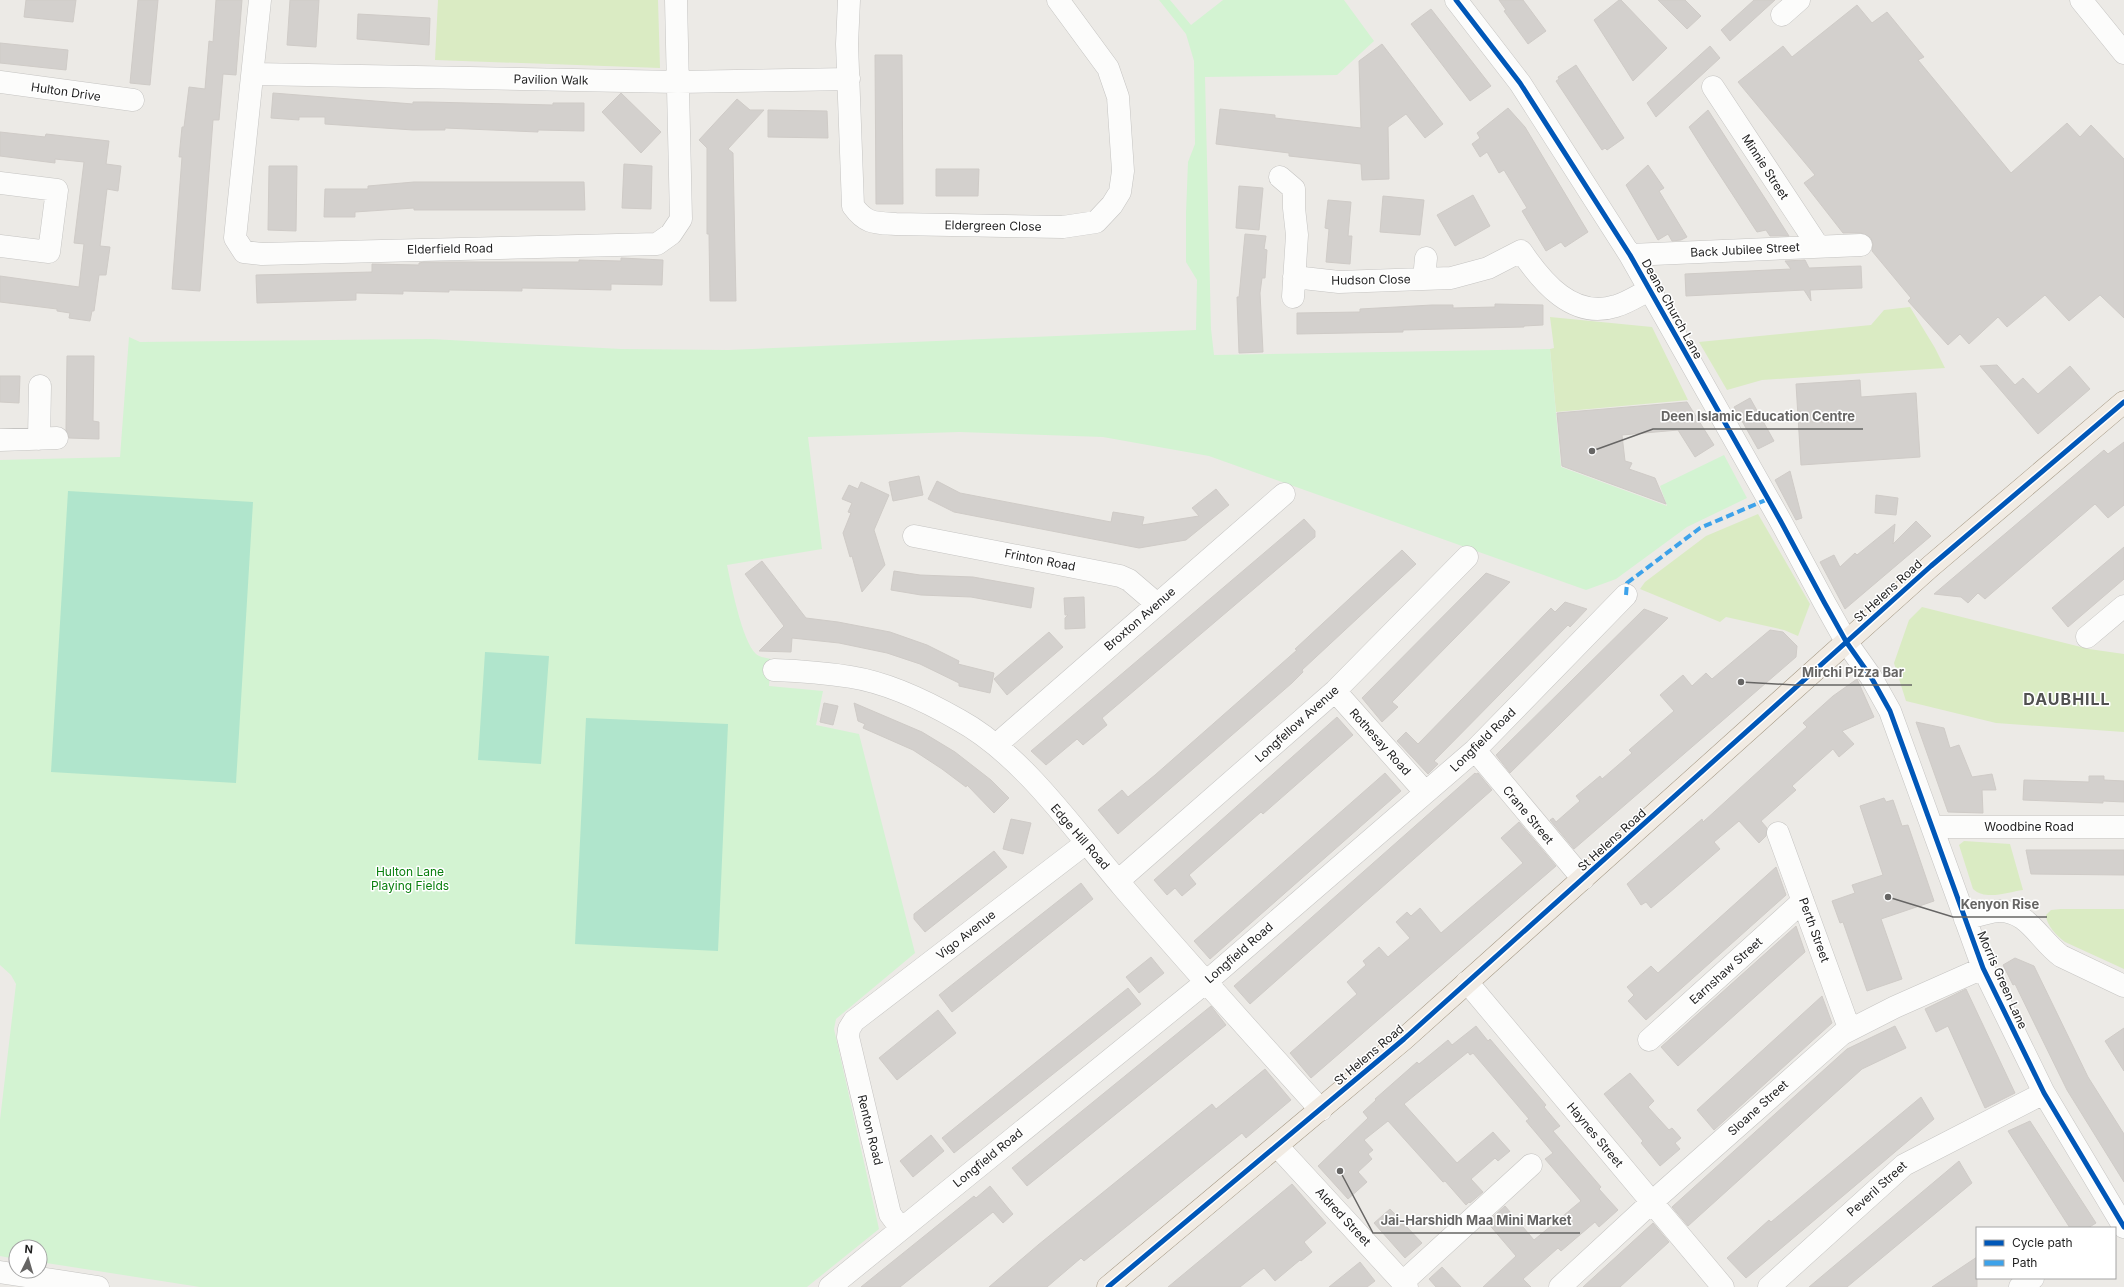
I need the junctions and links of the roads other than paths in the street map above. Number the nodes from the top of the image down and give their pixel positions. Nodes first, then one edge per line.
1 (260, 0) edge
2 (676, 0) edge
3 (849, 0) edge
4 (1058, 0) edge
5 (1456, 0) edge
6 (1799, 0) edge
7 (2081, 0) edge
8 (1782, 15) dead end
9 (2124, 53) edge
10 (253, 74) junction
11 (849, 79) junction
12 (0, 82) edge
13 (678, 82) junction
14 (1713, 87) dead end
15 (133, 100) dead end
16 (1294, 183) dead end
17 (0, 185) edge
18 (1861, 245) dead end
19 (0, 246) edge
20 (1818, 246) junction
21 (1630, 255) junction
22 (1649, 290) junction
23 (40, 386) dead end
24 (2124, 402) edge
25 (0, 440) edge
26 (1284, 494) dead end
27 (914, 536) dead end
28 (1466, 557) dead end
29 (1626, 595) dead end
30 (1157, 604) junction
31 (2124, 606) edge
32 (2087, 637) dead end
33 (1847, 643) junction
34 (774, 670) dead end
35 (1335, 691) junction
36 (996, 745) junction
37 (1475, 750) junction
38 (1425, 792) junction
39 (1933, 827) junction
40 (2124, 827) edge
41 (1778, 833) dead end
42 (1086, 843) junction
43 (1583, 879) junction
44 (1118, 882) junction
45 (1803, 901) junction
46 (1965, 919) junction
47 (1983, 968) junction
48 (1206, 982) junction
49 (1467, 982) junction
50 (2124, 986) edge
51 (1850, 1028) junction
52 (849, 1029) joint
53 (1649, 1040) dead end
54 (2044, 1093) junction
55 (1321, 1110) junction
56 (1278, 1147) junction
57 (1531, 1165) dead end
58 (1652, 1202) junction
59 (2121, 1225) edge
60 (901, 1229) junction
61 (0, 1272) edge
62 (2032, 1279) edge
63 (1401, 1284) edge
64 (98, 1287) edge
65 (830, 1287) edge
66 (1108, 1287) edge
67 (1560, 1287) edge
68 (1723, 1287) edge
69 (1769, 1287) edge
70 (2020, 1287) edge

1 - 10 street, Elderfield Road
2 - 13 street, Elderfield Road
3 - 11 street, Eldergreen Close
4 - 11 street, Eldergreen Close
5 - 21 street, Deane Church Lane
6 - 8 street
7 - 9 street
10 - 13 street, Pavilion Walk
10 - 13 street, Elderfield Road
11 - 13 street, Pavilion Walk
12 - 15 street, Hulton Drive
14 - 20 street, Minnie Street
16 - 22 street, Hudson Close
17 - 19 street
18 - 20 street, Back Jubilee Street
20 - 21 street, Back Jubilee Street
21 - 22 street, Deane Church Lane
22 - 33 street, Deane Church Lane
23 - 25 street
24 - 33 main road, St Helens Road
26 - 30 street, Broxton Avenue
27 - 30 street, Frinton Road
28 - 35 street, Longfellow Avenue
29 - 37 street, Longfield Road
30 - 36 street, Broxton Avenue
31 - 32 street
33 - 39 street, Morris Green Lane
33 - 43 main road, St Helens Road
34 - 36 street, Edge Hill Road
35 - 38 street, Rothesay Road
35 - 44 street, Longfellow Avenue
36 - 42 street, Edge Hill Road
37 - 38 street, Longfield Road
37 - 43 street, Crane Street
38 - 48 street, Longfield Road
39 - 40 street, Woodbine Road
39 - 46 street, Morris Green Lane
41 - 45 street, Perth Street
42 - 44 street, Edge Hill Road
42 - 52 street, Vigo Avenue
43 - 49 main road, St Helens Road
44 - 48 street, Edge Hill Road
45 - 51 street, Perth Street
45 - 53 street, Earnshaw Street
46 - 47 street, Morris Green Lane
46 - 50 street
47 - 51 street, Sloane Street
47 - 54 street, Morris Green Lane
48 - 55 street, Edge Hill Road
48 - 60 street, Longfield Road
49 - 55 main road, St Helens Road
49 - 58 street, Haynes Street
51 - 58 street, Sloane Street
52 - 60 street, Renton Road
54 - 59 street, Morris Green Lane
54 - 69 street, Peveril Street
55 - 56 main road, St Helens Road
56 - 63 street, Aldred Street
56 - 66 main road, St Helens Road
57 - 63 street
58 - 67 street, Sloane Street
58 - 68 street, Haynes Street
60 - 65 street, Longfield Road
61 - 64 street
62 - 70 street

